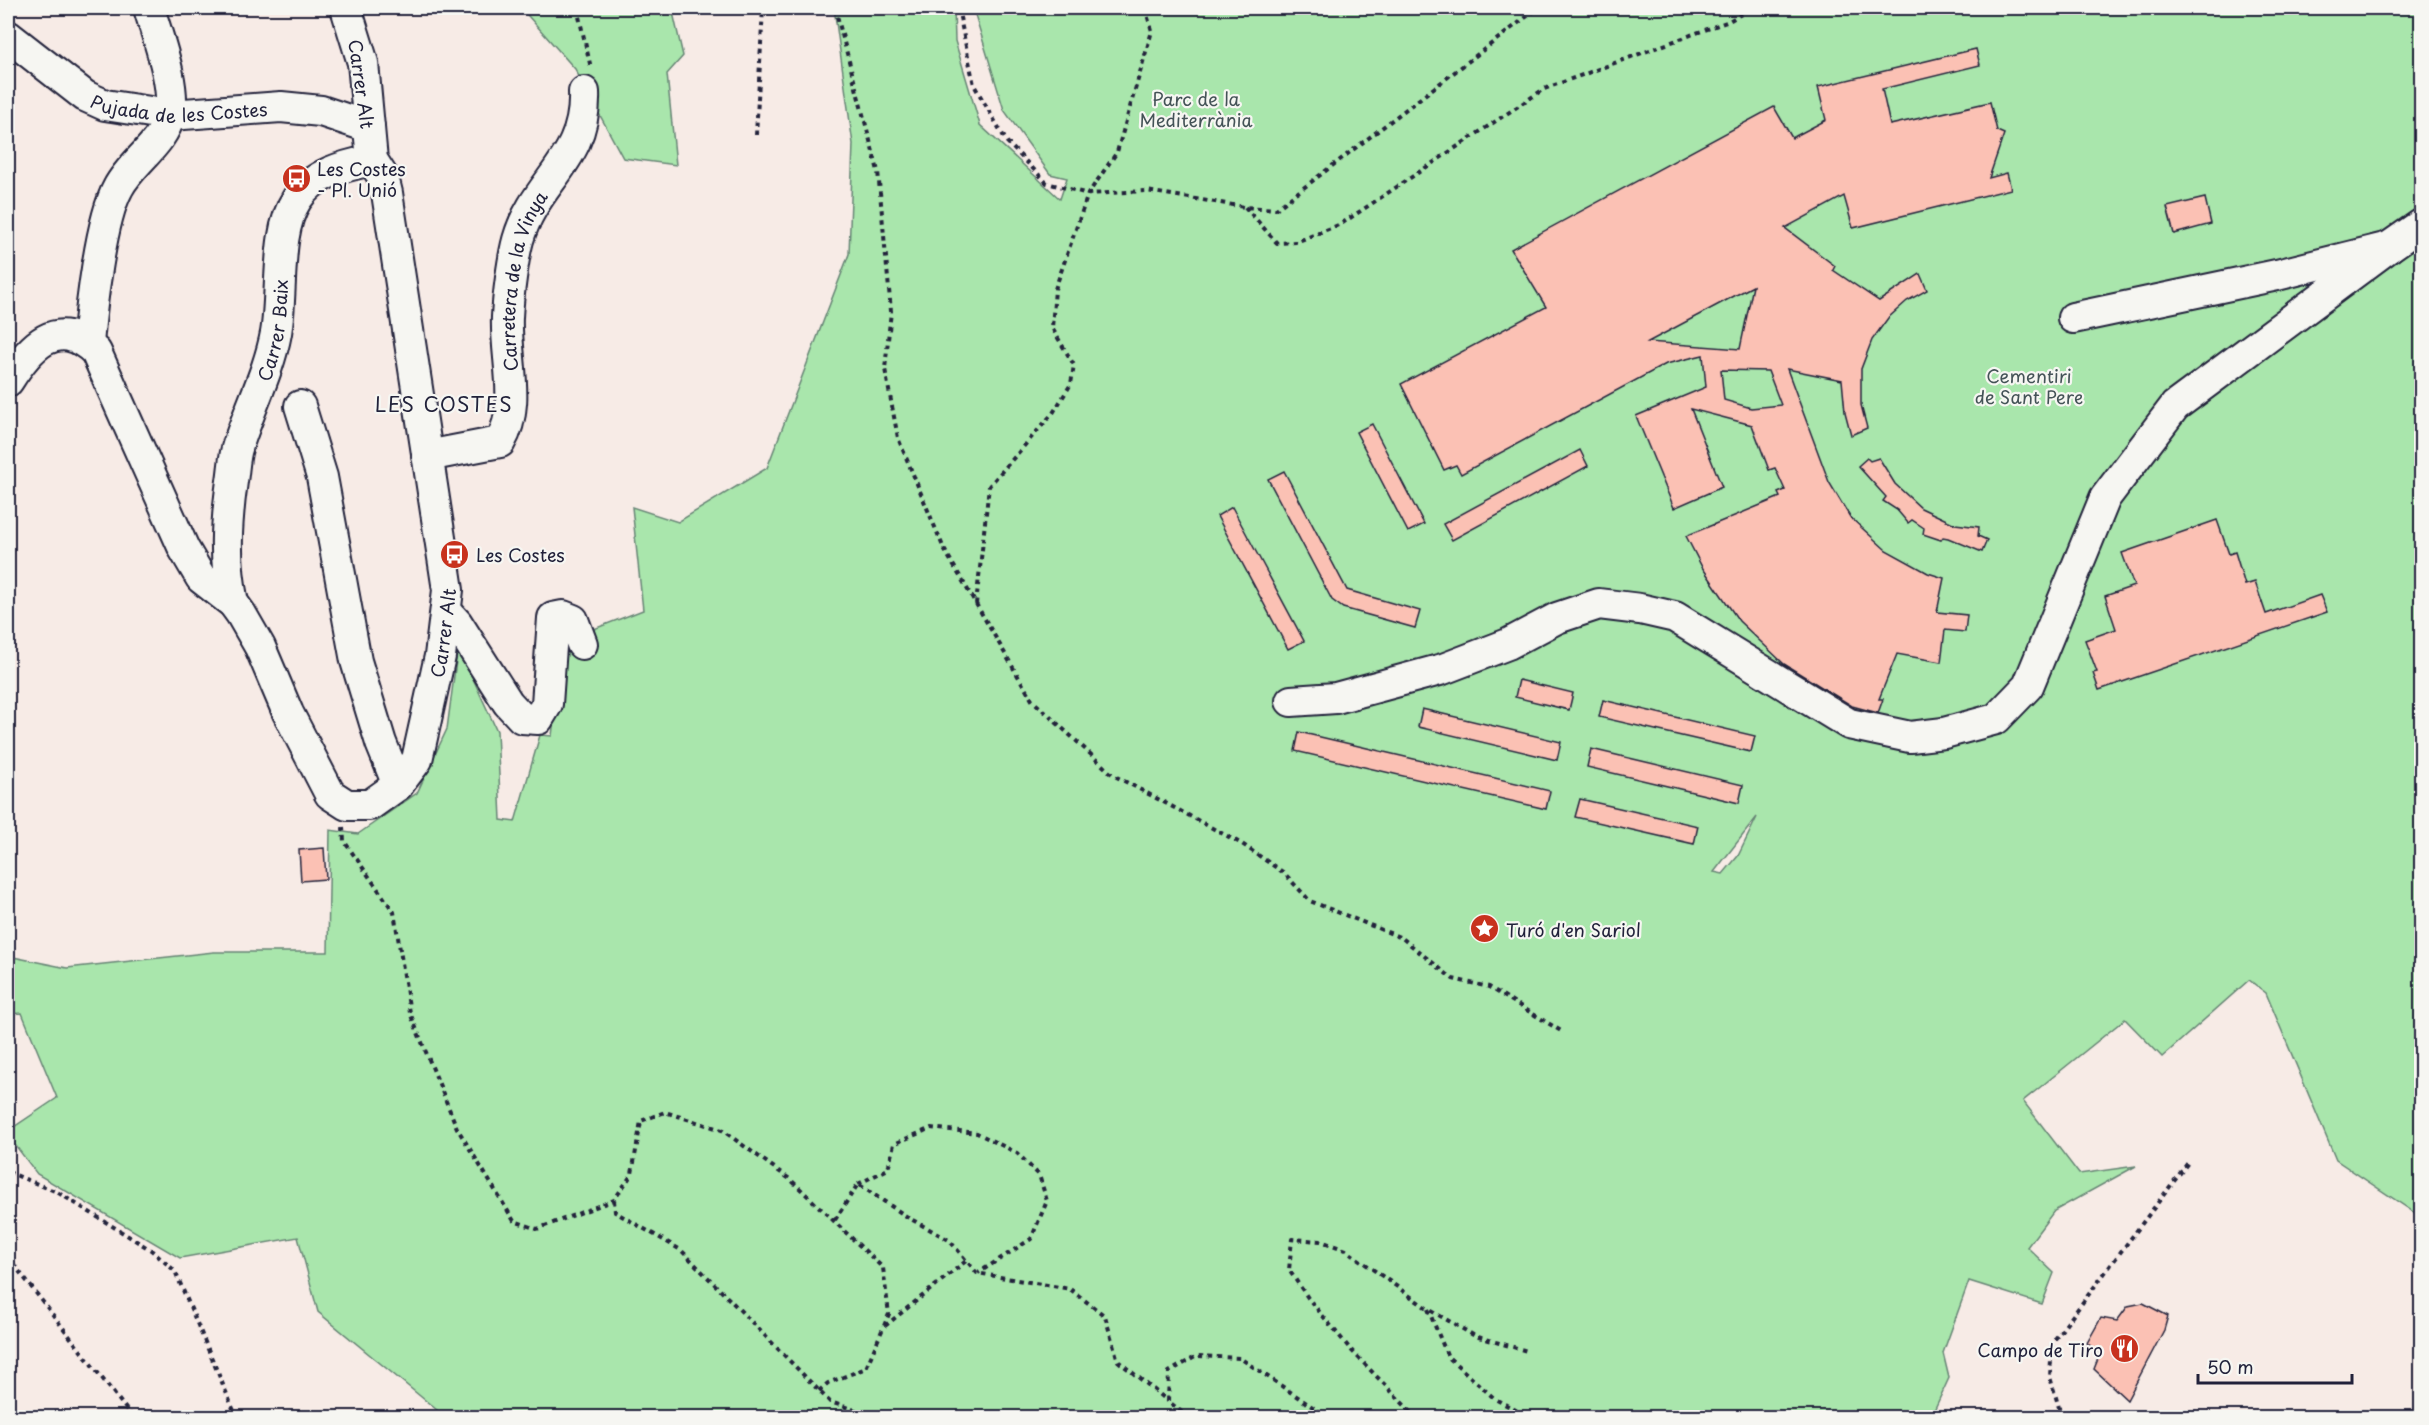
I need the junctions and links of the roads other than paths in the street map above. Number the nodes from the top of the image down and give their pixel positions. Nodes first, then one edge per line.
1 (149, 8) edge
2 (346, 8) edge
3 (8, 36) edge
4 (584, 93) road end
5 (170, 115) junction
6 (369, 127) junction
7 (372, 160) junction
8 (2421, 224) edge
9 (2389, 247) junction
10 (2073, 318) dead end
11 (88, 344) junction
12 (8, 381) edge
13 (300, 406) dead end
14 (427, 456) junction
15 (225, 544) junction
16 (184, 549) junction
17 (233, 603) junction
18 (447, 612) junction
19 (582, 644) dead end
20 (1291, 701) dead end
21 (398, 785) junction

1 - 5 street
2 - 6 street, Carrer Alt
3 - 5 street, Pujada de les Costes
4 - 14 street, Carretera de la Vinya
5 - 6 street, Pujada de les Costes
5 - 11 street
6 - 7 street, Carrer Alt
7 - 14 street, Carrer Alt
7 - 15 street, Carrer Baix
8 - 9 street
9 - 10 street
9 - 20 street
11 - 12 street
11 - 16 street
13 - 21 street
14 - 18 street, Carrer Alt
15 - 16 street
15 - 17 street, Carrer Baix
16 - 17 street
17 - 21 street, Carrer Alt
18 - 19 street
18 - 21 street, Carrer Alt

